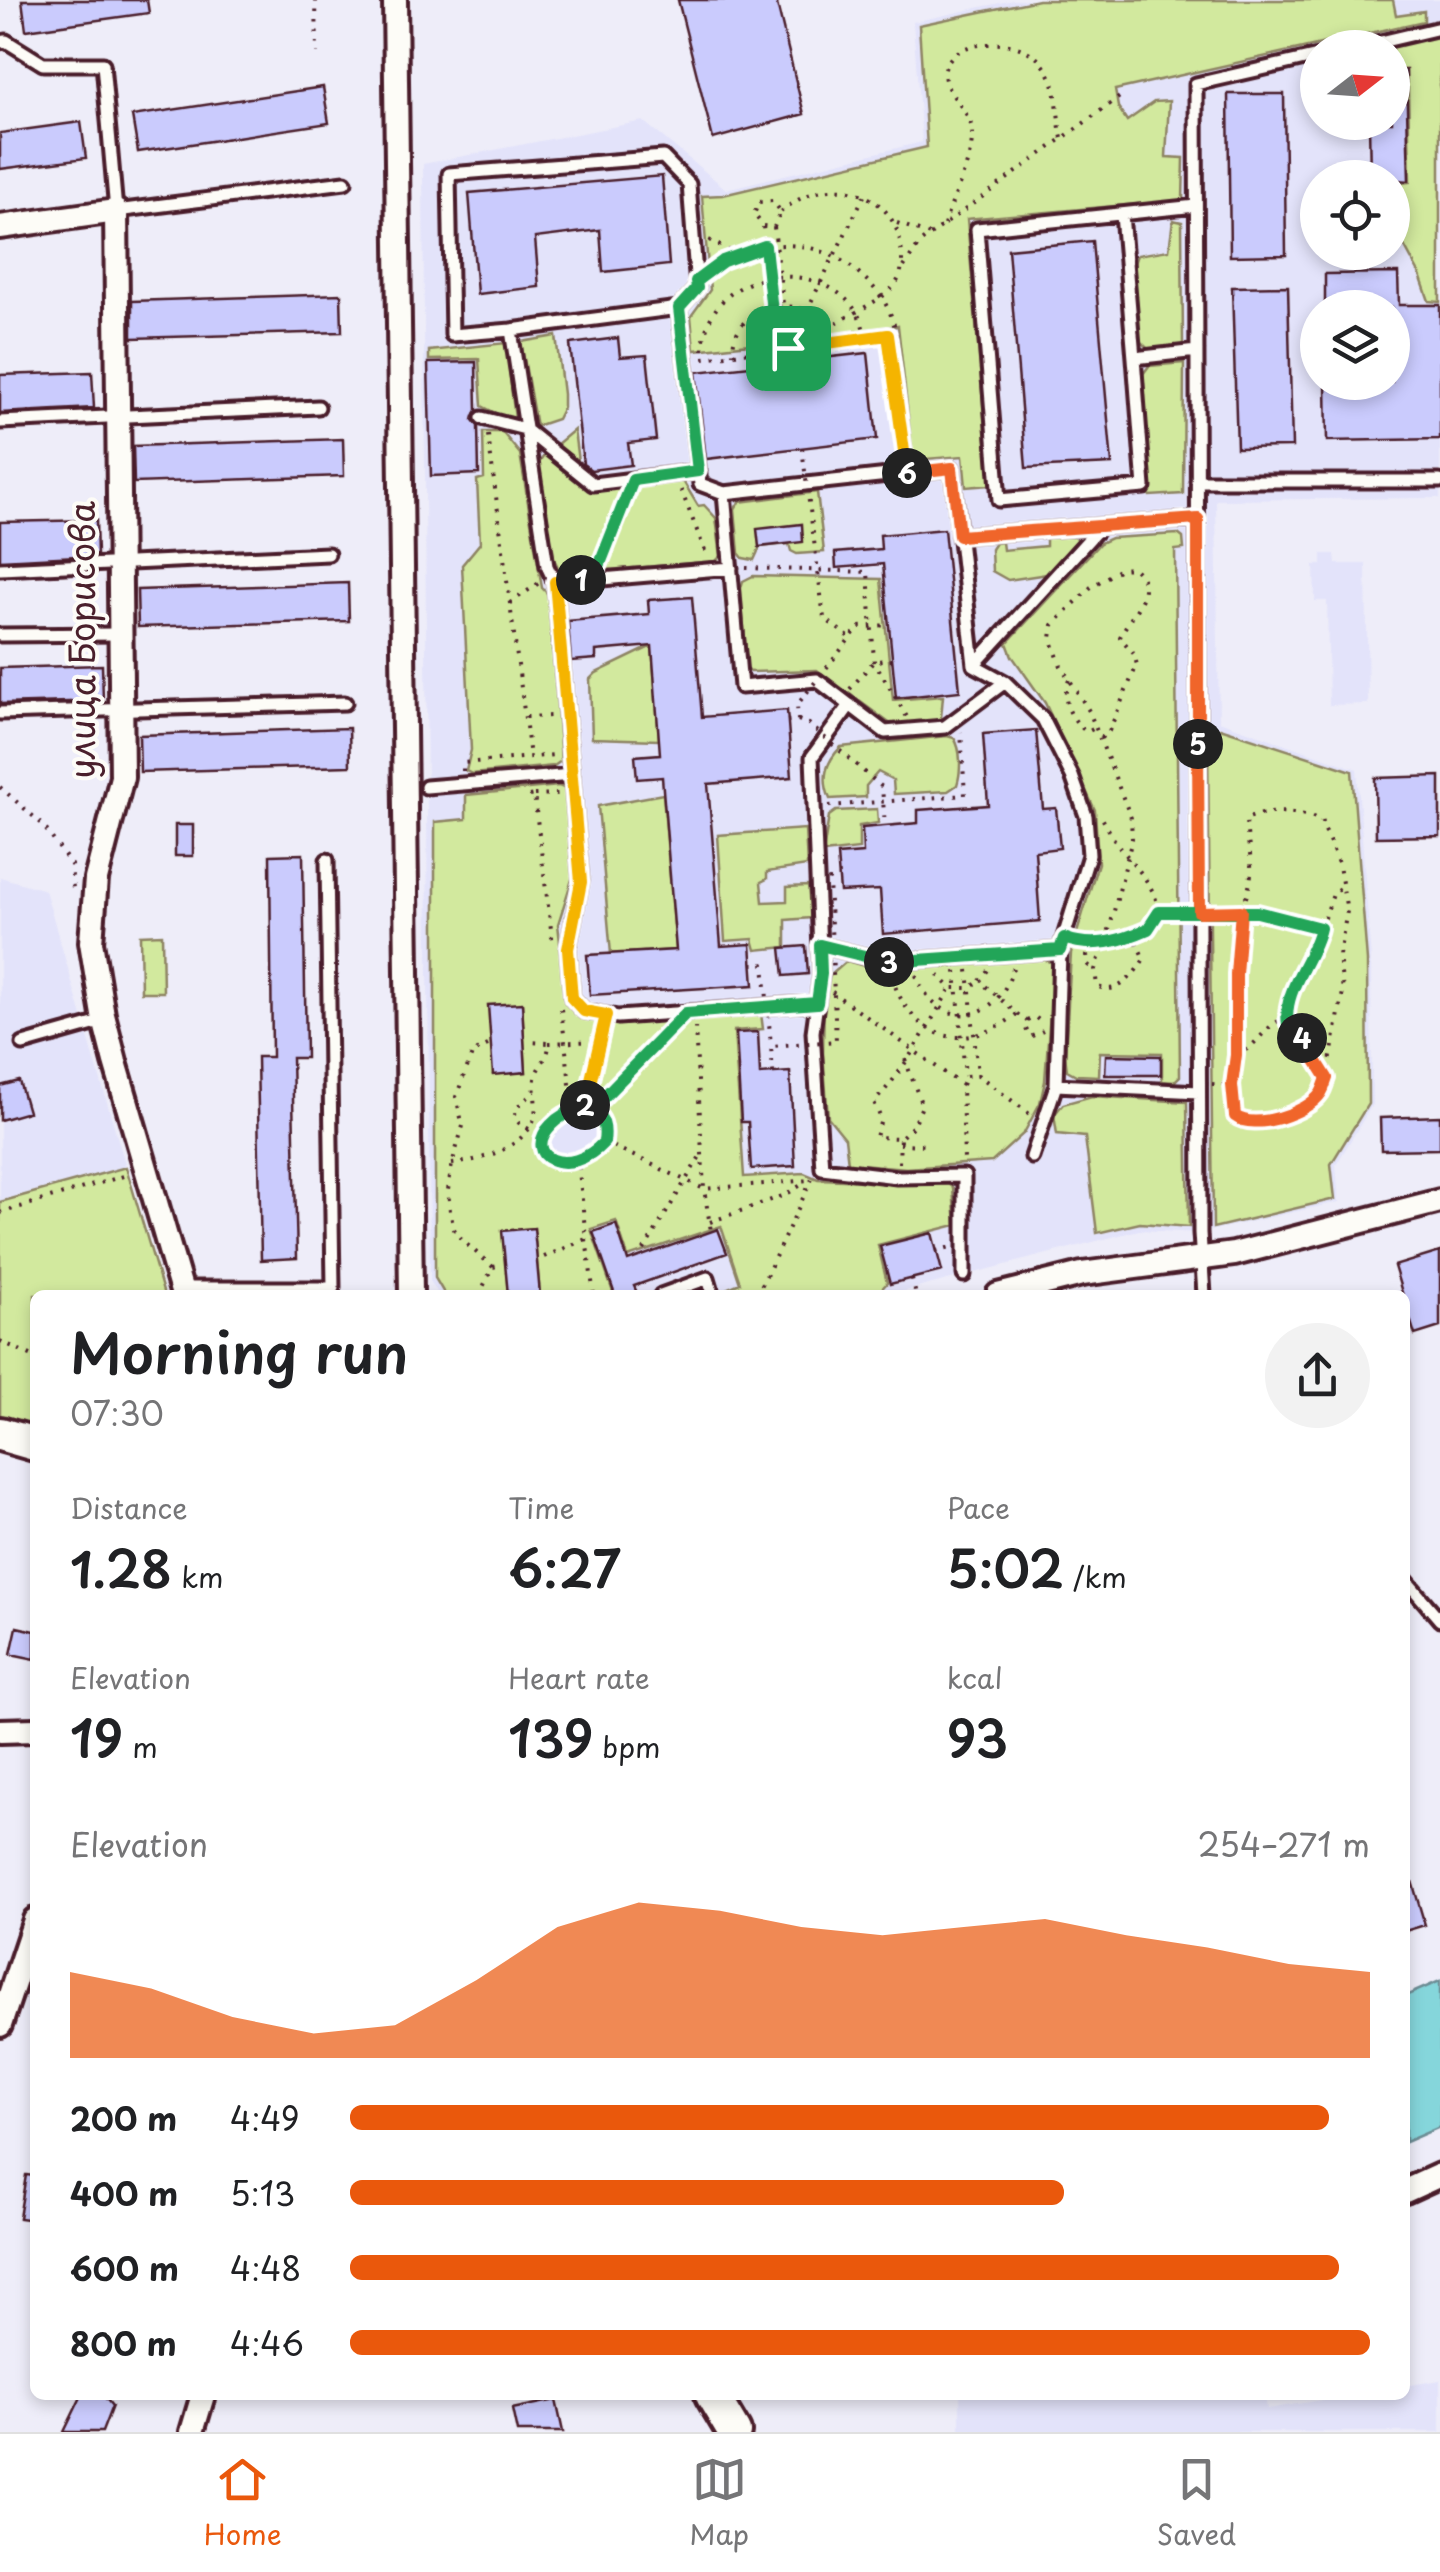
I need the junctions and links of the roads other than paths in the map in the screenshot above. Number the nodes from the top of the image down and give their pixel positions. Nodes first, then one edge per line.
1 (396, 0) edge
2 (1440, 28) edge
3 (1410, 35) edge
4 (0, 42) edge
5 (1300, 60) edge
6 (345, 182) dead end
7 (1196, 206) junction
8 (116, 211) junction
9 (1122, 214) junction
10 (0, 226) edge
11 (679, 308) junction
12 (511, 330) junction
13 (1197, 351) junction
14 (1134, 358) junction
15 (318, 407) dead end
16 (118, 418) junction
17 (484, 419) road end
18 (0, 422) edge
19 (525, 429) junction
20 (698, 471) junction
21 (1198, 480) junction
22 (1440, 481) edge
23 (724, 493) junction
24 (1198, 519) junction
25 (1101, 526) junction
26 (959, 536) junction
27 (328, 554) dead end
28 (120, 564) junction
29 (730, 568) junction
30 (0, 569) edge
31 (553, 578) junction
32 (121, 634) junction
33 (0, 635) edge
34 (974, 665) junction
35 (1005, 682) junction
36 (846, 702) junction
37 (345, 703) dead end
38 (124, 712) junction
39 (0, 714) edge
40 (572, 775) junction
41 (426, 787) dead end
42 (327, 860) dead end
43 (1062, 944) junction
44 (820, 945) junction
45 (817, 1003) junction
46 (104, 1021) junction
47 (23, 1044) dead end
48 (1056, 1084) junction
49 (1199, 1092) junction
50 (1032, 1157) dead end
51 (1440, 1201) edge
52 (1200, 1258) junction
53 (964, 1274) dead end
54 (182, 1290) edge
55 (232, 1290) edge
56 (411, 1290) edge
57 (675, 1290) edge
58 (712, 1290) edge
59 (1018, 1290) edge
60 (1203, 1290) edge
61 (0, 1434) edge
62 (30, 1443) edge
63 (1410, 1584) edge
64 (1440, 1620) edge
65 (30, 1730) edge
66 (0, 1731) edge
67 (30, 1935) edge
68 (0, 2025) edge
69 (1440, 2174) edge
70 (1410, 2188) edge
71 (202, 2400) edge
72 (715, 2400) edge
73 (192, 2432) edge
74 (734, 2432) edge

1 - 56 street
2 - 3 lane
4 - 8 lane
5 - 7 lane
6 - 8 lane
7 - 9 lane
7 - 13 lane
8 - 10 street
8 - 16 street, улица Борисова
9 - 14 lane
9 - 14 lane
11 - 12 lane
11 - 12 lane
11 - 20 lane
12 - 19 lane
13 - 14 lane
13 - 21 lane
15 - 16 lane
16 - 18 lane
16 - 28 street, улица Борисова
17 - 19 lane
19 - 20 lane
19 - 31 lane
20 - 23 lane
21 - 22 lane
21 - 24 lane
23 - 26 lane
23 - 29 lane
24 - 25 lane
24 - 49 lane
25 - 26 lane
25 - 34 lane
26 - 34 lane
27 - 28 lane
28 - 30 lane
28 - 32 street, улица Борисова
29 - 31 lane
29 - 36 lane
31 - 40 lane
32 - 33 lane
32 - 38 street, улица Борисова
34 - 35 lane
35 - 36 lane
35 - 43 lane
36 - 44 lane
37 - 38 lane
38 - 39 lane
38 - 46 street, улица Борисова
40 - 41 lane
40 - 45 lane
42 - 55 lane
43 - 44 lane
43 - 48 lane
44 - 45 lane
45 - 53 lane
46 - 47 lane
46 - 54 street, улица Борисова
48 - 49 lane
48 - 50 lane
49 - 52 lane
51 - 52 street
52 - 59 street
52 - 60 lane
57 - 58 lane
61 - 62 street
63 - 64 lane
65 - 66 street
67 - 68 street
69 - 70 street
71 - 73 street
72 - 74 street

